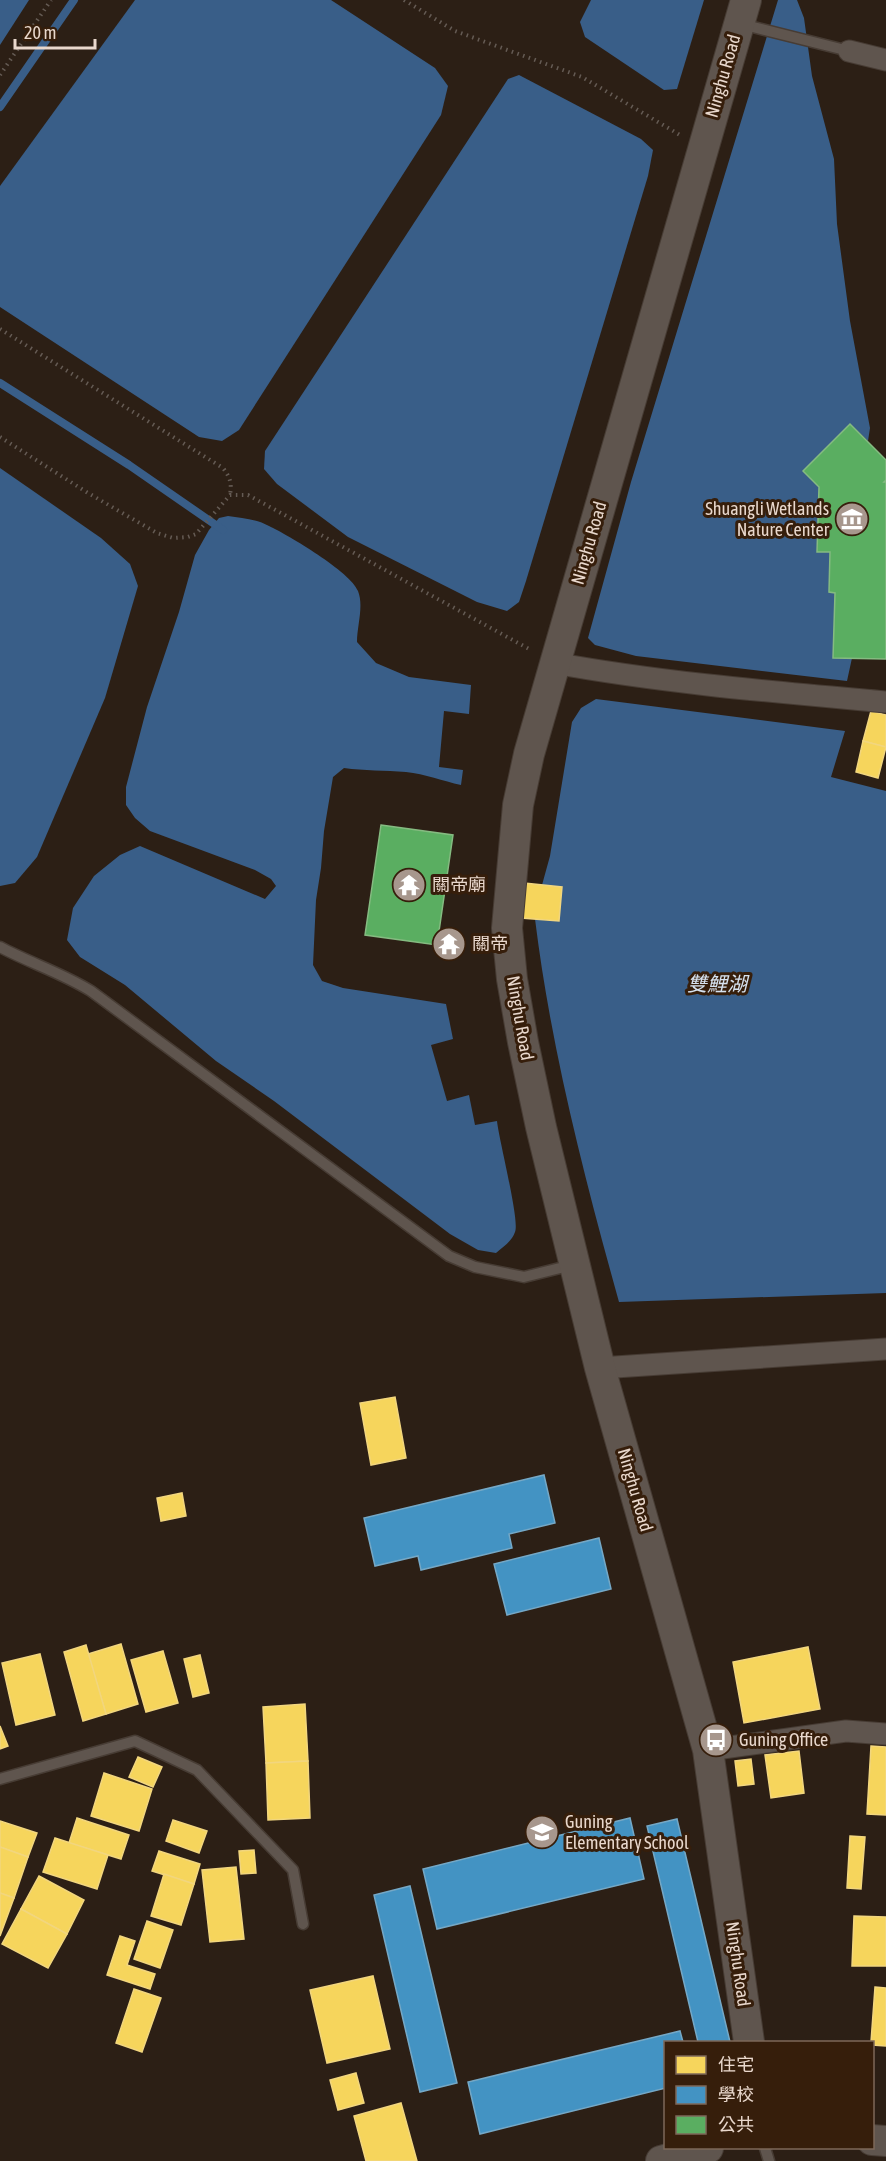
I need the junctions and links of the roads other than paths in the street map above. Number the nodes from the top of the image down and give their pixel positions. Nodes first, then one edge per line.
1 (750, 17) edge
2 (849, 51) joint
3 (886, 60) edge
4 (554, 663) junction
5 (886, 702) edge
6 (0, 947) edge
7 (573, 1264) junction
8 (886, 1349) edge
9 (600, 1368) junction
10 (886, 1734) edge
11 (708, 1750) junction
12 (0, 1779) edge
13 (303, 1924) dead end
14 (749, 2041) edge
15 (704, 2149) edge
16 (661, 2161) edge

1 - 2 lane
1 - 4 main road, Ninghu Road
2 - 3 street
4 - 5 street
4 - 7 main road, Ninghu Road
6 - 7 lane
7 - 9 main road, Ninghu Road
8 - 9 street
9 - 11 main road, Ninghu Road
10 - 11 street
11 - 14 main road, Ninghu Road
12 - 13 lane
15 - 16 main road

